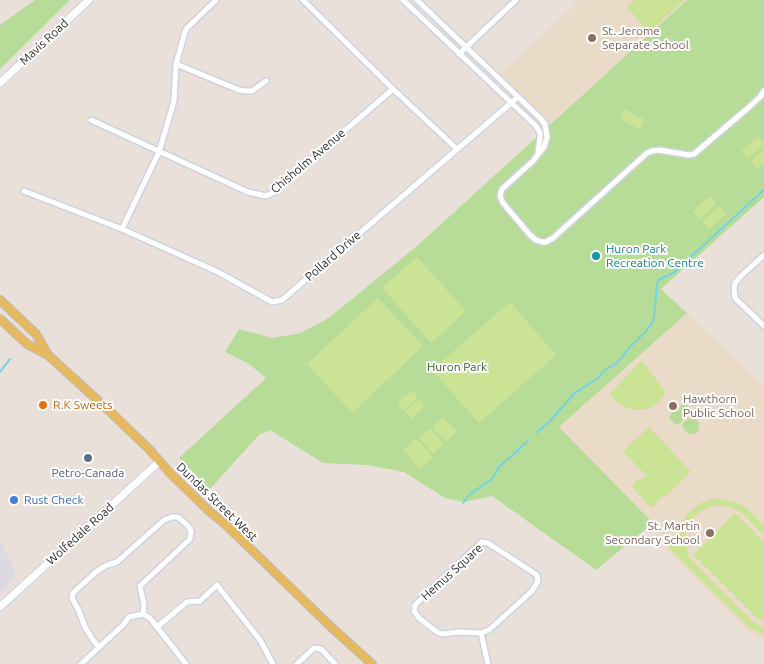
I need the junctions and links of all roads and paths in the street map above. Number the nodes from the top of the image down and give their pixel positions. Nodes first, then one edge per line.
1 (89, 0) edge
2 (216, 0) edge
3 (302, 0) edge
4 (403, 0) edge
5 (417, 0) edge
6 (516, 0) edge
7 (466, 46) junction
8 (459, 54) junction
9 (176, 64) junction
10 (266, 81) dead end
11 (0, 83) edge
12 (393, 89) junction
13 (764, 91) edge
14 (518, 97) junction
15 (511, 103) junction
16 (91, 120) dead end
17 (457, 149) junction
18 (159, 152) junction
19 (537, 156) junction
20 (24, 191) dead end
21 (122, 229) junction
22 (764, 255) edge
23 (0, 300) edge
24 (0, 319) edge
25 (764, 326) edge
26 (48, 355) junction
27 (160, 462) junction
28 (0, 607) edge
29 (143, 614) junction
30 (157, 627) junction
31 (481, 633) junction
32 (99, 647) junction
33 (83, 664) edge
34 (186, 664) edge
35 (274, 664) edge
36 (297, 664) edge
37 (335, 664) edge
38 (372, 664) edge
39 (488, 664) edge

1 - 11 street, Mavis Road
2 - 9 street
3 - 12 street
4 - 8 street
5 - 7 street
6 - 7 street
7 - 8 street
7 - 14 street
8 - 15 street
9 - 10 street
9 - 18 street
12 - 17 street
12 - 18 street, Chisholm Avenue
13 - 19 street
14 - 15 street, Pollard Drive
14 - 19 street
15 - 17 street, Pollard Drive
15 - 19 street
16 - 18 street
17 - 21 street, Pollard Drive
18 - 21 street
20 - 21 street, Pollard Drive
22 - 25 street
23 - 26 main road, Dundas Street West
24 - 26 main road, Dundas Street West
26 - 27 main road, Dundas Street West
27 - 28 street, Wolfedale Road
27 - 38 main road, Dundas Street West
29 - 30 street
29 - 32 street
29 - 32 street
30 - 34 street
30 - 35 street
31 - 31 street, Hemus Square
31 - 39 street
32 - 33 street
36 - 37 street

